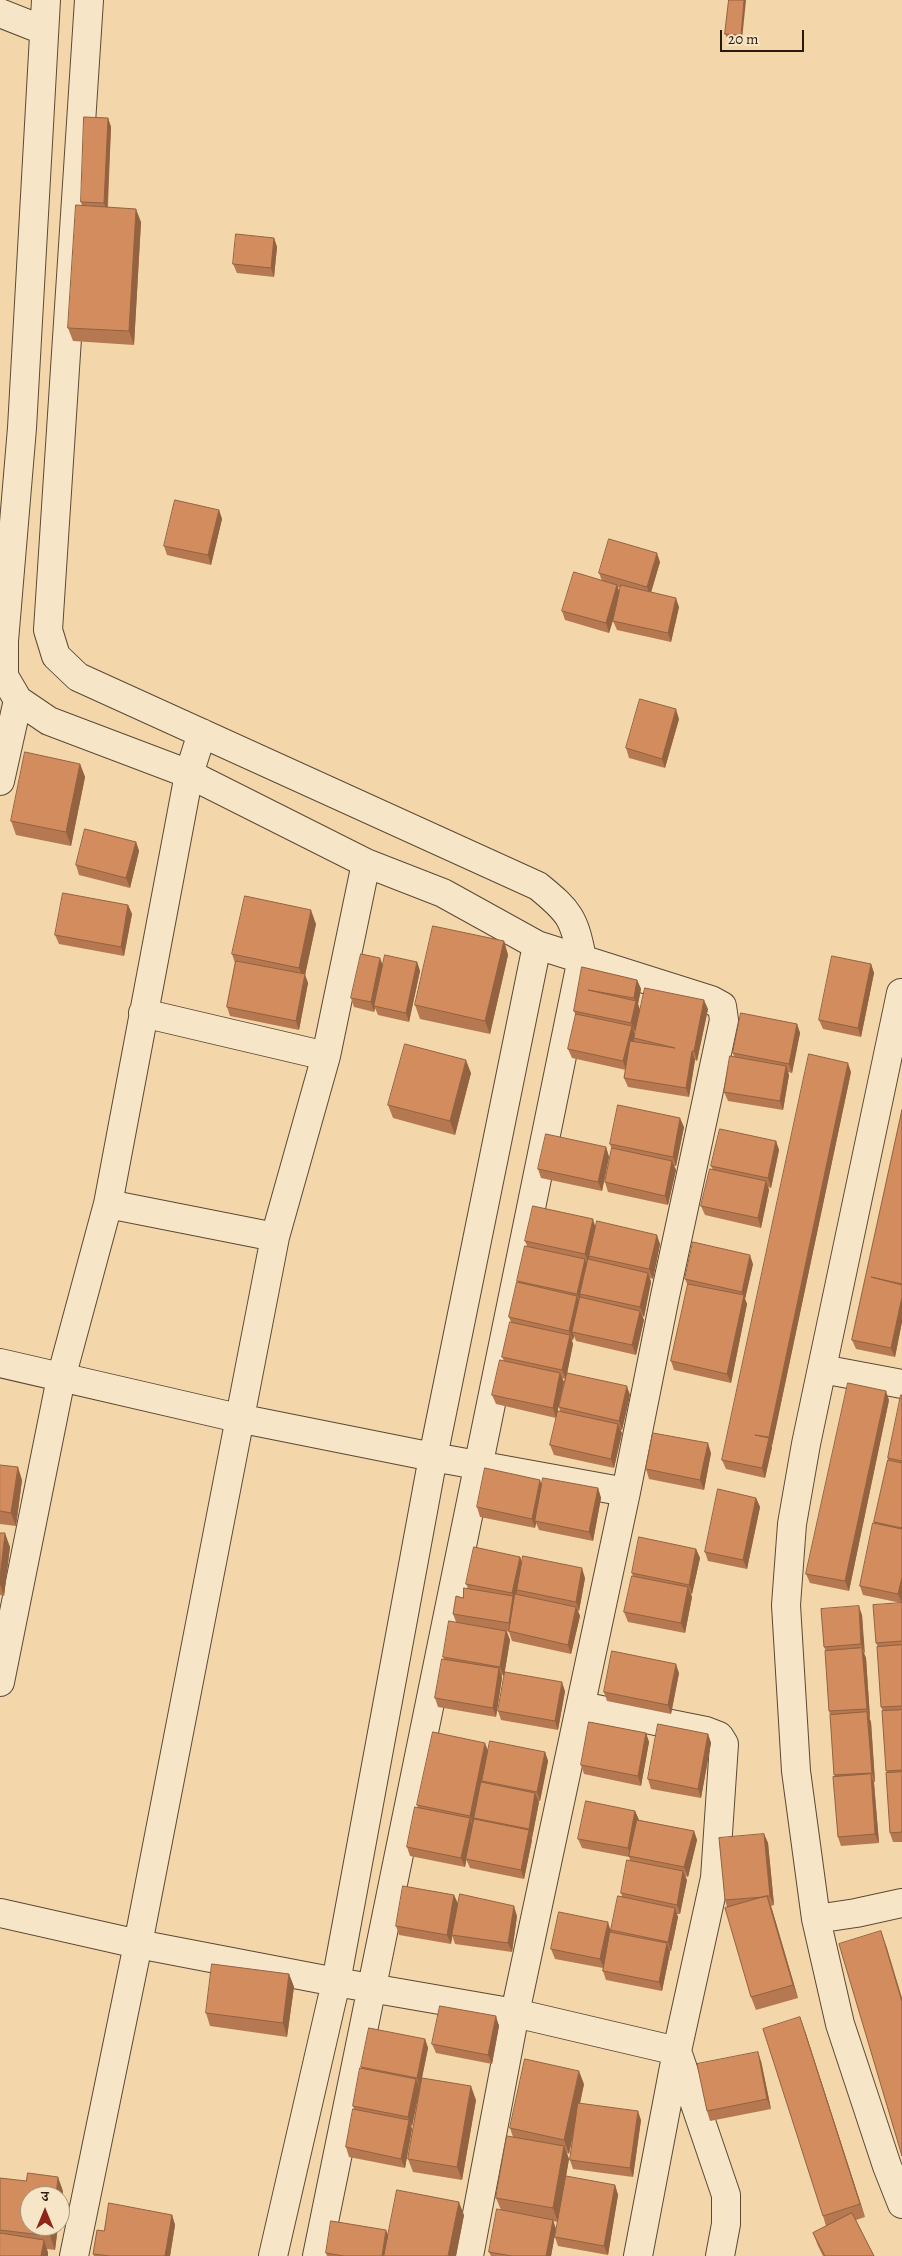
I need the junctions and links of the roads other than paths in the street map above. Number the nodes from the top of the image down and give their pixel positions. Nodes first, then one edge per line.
1 (46, 0) edge
2 (89, 0) edge
3 (0, 12) edge
4 (43, 30) junction
5 (2, 641) edge
6 (18, 700) junction
7 (202, 734) junction
8 (189, 774) junction
9 (0, 781) edge
10 (366, 863) junction
11 (537, 945) junction
12 (582, 958) junction
13 (901, 993) edge
14 (143, 1013) junction
15 (326, 1056) junction
16 (108, 1204) junction
17 (275, 1237) junction
18 (0, 1363) edge
19 (822, 1369) junction
20 (61, 1378) junction
21 (902, 1384) edge
22 (238, 1418) junction
23 (433, 1457) junction
24 (478, 1464) junction
25 (626, 1492) junction
26 (0, 1682) edge
27 (581, 1706) junction
28 (902, 1903) edge
29 (0, 1913) edge
30 (816, 1919) junction
31 (138, 1944) junction
32 (336, 1982) junction
33 (372, 1989) junction
34 (515, 2013) junction
35 (677, 2051) junction
36 (902, 2204) edge
37 (74, 2256) edge
38 (273, 2256) edge
39 (317, 2256) edge
40 (468, 2256) edge
41 (638, 2256) edge
42 (720, 2256) edge

1 - 4 street
2 - 7 street
3 - 4 street
4 - 5 street
5 - 6 street
6 - 8 street
6 - 9 street
7 - 8 street
7 - 12 street
8 - 10 street
8 - 14 street
10 - 11 street
10 - 15 street
11 - 12 street
11 - 23 street
12 - 24 street
12 - 25 street
13 - 19 street
14 - 15 street
14 - 16 street
15 - 17 street
16 - 17 street
16 - 20 street
17 - 22 street
18 - 20 street
19 - 21 street
19 - 30 street
20 - 22 street
20 - 26 street
22 - 23 street
22 - 31 street
23 - 24 street
23 - 32 street
24 - 25 street
24 - 33 street
25 - 27 street
27 - 34 street
27 - 35 street
28 - 30 street
29 - 31 street
30 - 36 street
31 - 32 street
31 - 37 street
32 - 33 street
32 - 38 street
33 - 34 street
33 - 39 street
34 - 35 street
34 - 40 street
35 - 41 street
35 - 42 street

